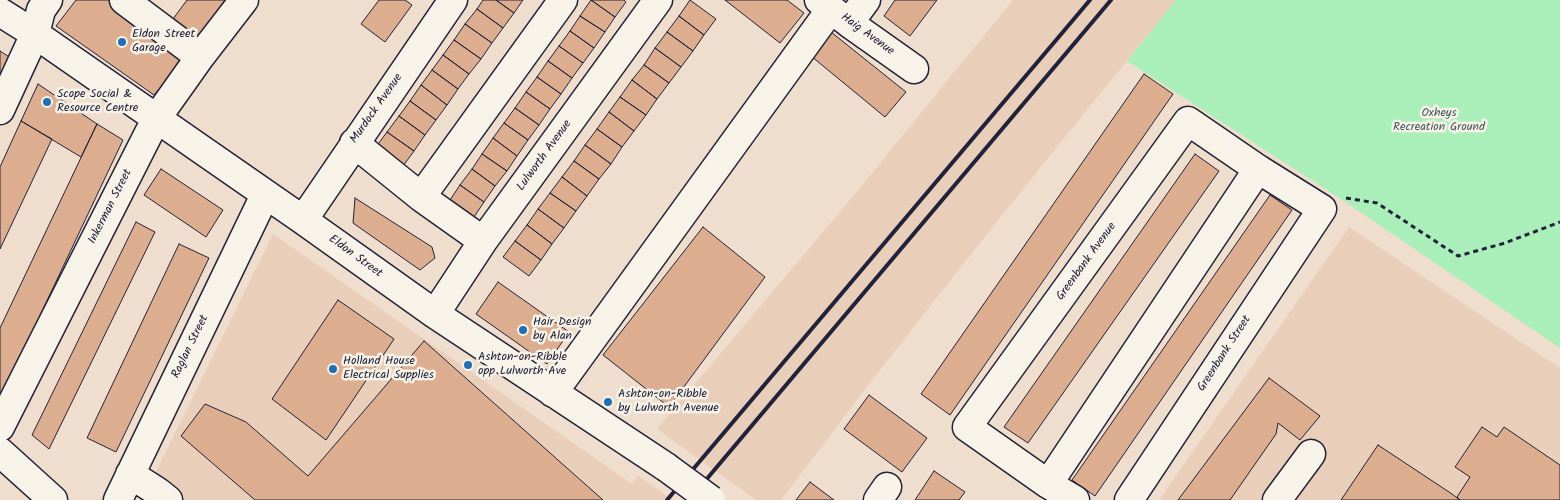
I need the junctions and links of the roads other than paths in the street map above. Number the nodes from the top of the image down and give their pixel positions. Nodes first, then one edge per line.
1 (48, 0) edge
2 (244, 0) edge
3 (454, 0) edge
4 (563, 0) edge
5 (658, 0) edge
6 (866, 0) edge
7 (134, 3) edge
8 (833, 11) edge
9 (0, 12) edge
10 (35, 34) junction
11 (200, 57) junction
12 (914, 69) dead end
13 (0, 110) edge
14 (156, 119) junction
15 (354, 144) junction
16 (1258, 169) junction
17 (265, 195) junction
18 (421, 197) junction
19 (1322, 209) joint
20 (303, 220) junction
21 (484, 241) junction
22 (435, 314) junction
23 (553, 393) junction
24 (0, 427) edge
25 (0, 452) edge
26 (1311, 454) dead end
27 (130, 474) junction
28 (1048, 484) junction
29 (53, 500) edge
30 (118, 500) edge
31 (168, 500) edge
32 (711, 500) edge
33 (1075, 500) edge
34 (1129, 500) edge
35 (1277, 500) edge

1 - 10 street
2 - 11 street, Inkerman Street
3 - 15 street, Murdock Avenue
4 - 18 street
5 - 21 street, Lulworth Avenue
6 - 8 street
7 - 11 street
8 - 12 street, Haig Avenue
8 - 23 street
9 - 10 street, Eldon Street
10 - 13 street
10 - 14 street, Eldon Street
11 - 14 street, Inkerman Street
14 - 17 street, Eldon Street
14 - 24 street, Inkerman Street
15 - 18 street
15 - 20 street, Murdock Avenue
16 - 19 street, Greenbank Avenue
16 - 28 street
16 - 28 street, Greenbank Avenue
17 - 20 street, Eldon Street
17 - 27 street, Raglan Street
18 - 21 street
19 - 34 street, Greenbank Street
20 - 22 street, Eldon Street
21 - 22 street, Lulworth Avenue
22 - 23 street, Eldon Street
23 - 32 street, Eldon Street, bridge
25 - 29 street
26 - 35 street
27 - 30 street, Raglan Street
27 - 31 street
28 - 33 street, Greenbank Avenue

